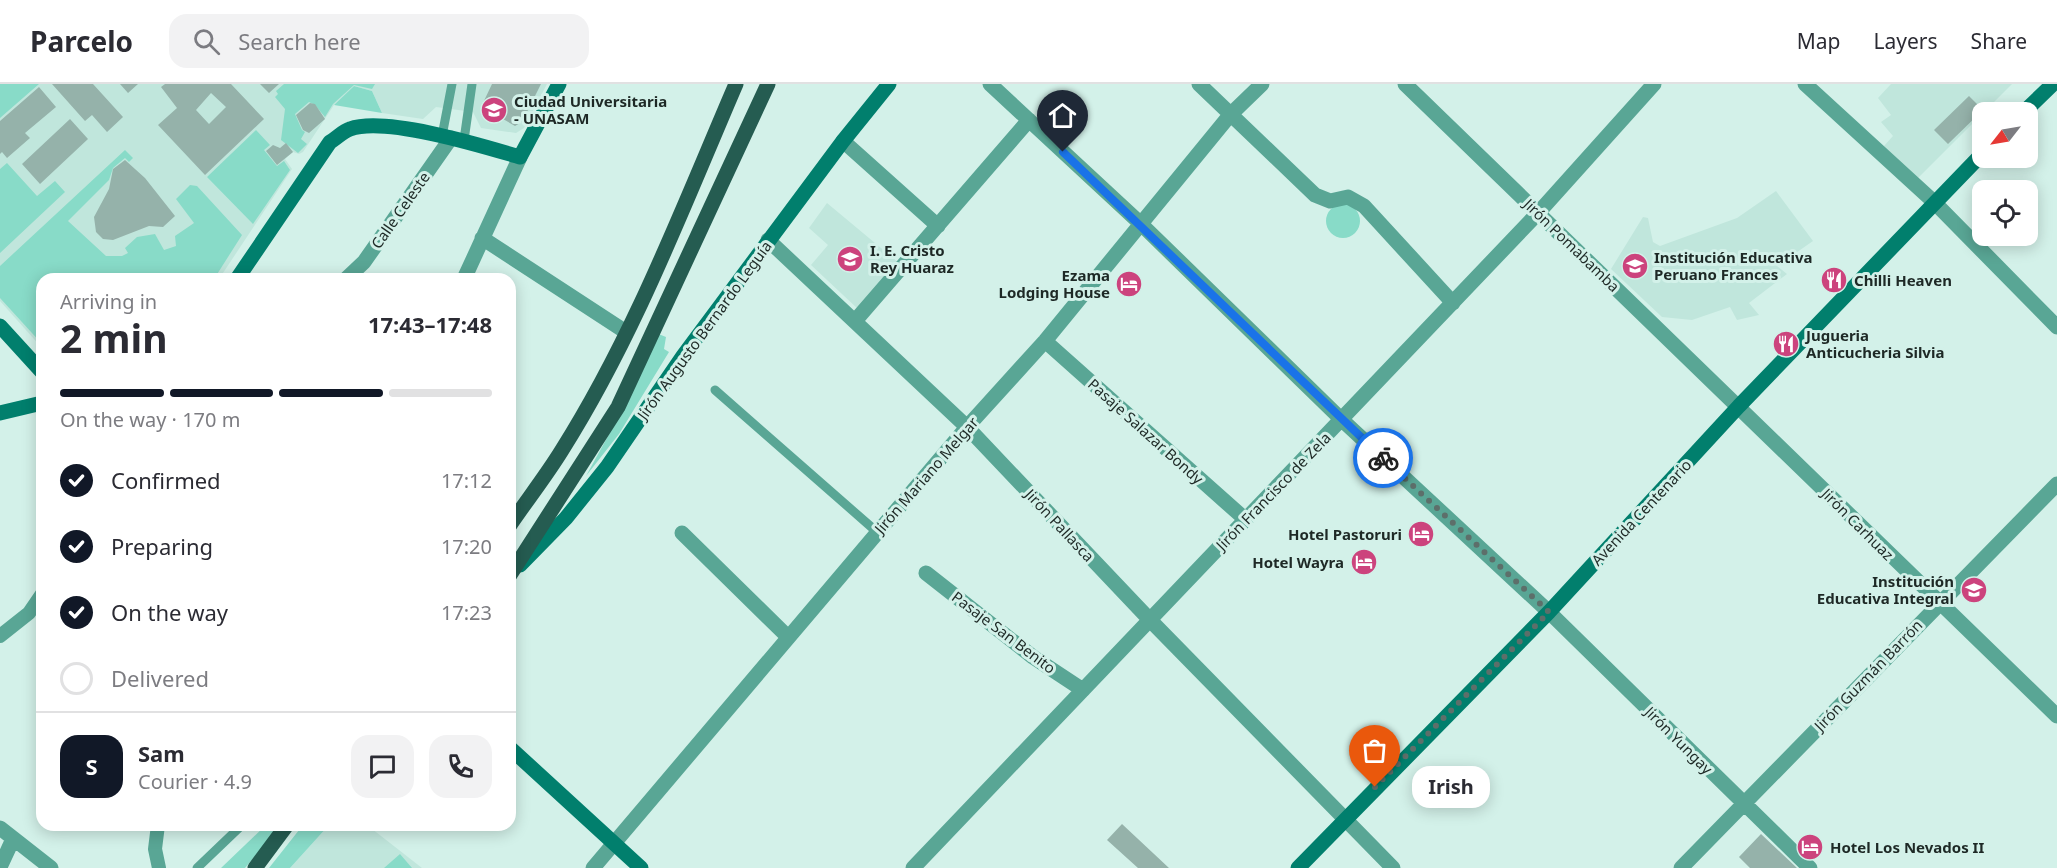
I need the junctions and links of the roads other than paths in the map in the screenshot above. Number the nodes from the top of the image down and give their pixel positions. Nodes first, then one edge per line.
1 (453, 84) edge
2 (472, 84) edge
3 (559, 84) edge
4 (736, 84) edge
5 (768, 84) edge
6 (890, 84) edge
7 (990, 84) edge
8 (1199, 84) edge
9 (1262, 84) edge
10 (1405, 84) edge
11 (1654, 84) edge
12 (1805, 84) edge
13 (2053, 84) edge
14 (2034, 102) edge
15 (1230, 115) junction
16 (1029, 120) junction
17 (453, 138) junction
18 (843, 141) junction
19 (520, 157) junction
20 (1972, 164) edge
21 (1934, 202) junction
22 (1539, 212) junction
23 (1141, 224) junction
24 (938, 226) junction
25 (482, 238) junction
26 (768, 240) junction
27 (241, 273) edge
28 (352, 273) edge
29 (467, 273) edge
30 (1453, 303) junction
31 (855, 321) junction
32 (0, 326) edge
33 (2057, 327) edge
34 (626, 332) junction
35 (1045, 341) junction
36 (36, 365) edge
37 (715, 390) dead end
38 (36, 404) edge
39 (1739, 406) junction
40 (0, 412) edge
41 (1341, 419) junction
42 (967, 427) junction
43 (2057, 484) edge
44 (516, 516) edge
45 (1246, 520) junction
46 (877, 531) junction
47 (681, 533) dead end
48 (516, 567) edge
49 (516, 569) edge
50 (926, 573) dead end
51 (36, 603) edge
52 (1938, 604) junction
53 (1549, 612) junction
54 (1150, 620) junction
55 (0, 636) edge
56 (788, 637) junction
57 (1083, 690) junction
58 (2057, 716) edge
59 (516, 753) edge
60 (1743, 804) junction
61 (1344, 819) junction
62 (0, 828) edge
63 (157, 831) edge
64 (236, 831) edge
65 (283, 831) edge
66 (13, 838) junction
67 (615, 844) junction
68 (0, 867) edge
69 (51, 868) edge
70 (159, 868) edge
71 (197, 868) edge
72 (255, 868) edge
73 (593, 868) edge
74 (641, 868) edge
75 (913, 868) edge
76 (1298, 868) edge
77 (1394, 868) edge
78 (1681, 868) edge
79 (1810, 868) edge

1 - 17 lane
2 - 17 lane
3 - 19 main road
4 - 34 main road
5 - 48 main road
6 - 18 main road, Jirón Augusto Bernardo Leguía
7 - 16 street, Jirón Yungay
8 - 15 street
9 - 15 street, Jirón Mariano Melgar
10 - 22 street, Jirón Pomabamba
11 - 22 street, Jirón Francisco de Zela
12 - 21 street
13 - 14 main road
15 - 23 street, Jirón Mariano Melgar
15 - 30 street
16 - 23 street, Jirón Yungay
16 - 24 street
17 - 19 main road
17 - 27 main road
17 - 28 street, Calle Celeste
18 - 24 street
18 - 26 main road, Jirón Augusto Bernardo Leguía
19 - 25 street
20 - 21 main road, Avenida Centenario
21 - 33 street
21 - 39 main road, Avenida Centenario
22 - 30 street, Jirón Francisco de Zela
22 - 39 street, Jirón Pomabamba
23 - 35 street, Jirón Mariano Melgar
23 - 41 street, Jirón Yungay
24 - 31 street
25 - 29 street
25 - 34 street
26 - 31 street, Jirón Pallasca
26 - 49 main road, Jirón Augusto Bernardo Leguía
30 - 41 street, Jirón Francisco de Zela
31 - 42 street, Jirón Pallasca
32 - 36 main road
34 - 44 main road
35 - 42 street, Jirón Mariano Melgar
35 - 45 street, Pasaje Salazar Bondy
37 - 46 lane
38 - 40 main road
39 - 52 street, Jirón Carhuaz
39 - 53 main road, Avenida Centenario
41 - 45 street, Jirón Francisco de Zela
41 - 53 street, Jirón Yungay
42 - 46 street, Jirón Mariano Melgar
42 - 54 street, Jirón Pallasca
43 - 52 street, Jirón Guzmán Barrón
45 - 54 street, Jirón Francisco de Zela
46 - 56 street, Jirón Mariano Melgar
47 - 56 street
50 - 57 street, Pasaje San Benito
51 - 55 street
52 - 58 street, Jirón Carhuaz
52 - 60 street, Jirón Guzmán Barrón
53 - 60 street, Jirón Yungay
53 - 61 main road, Avenida Centenario
54 - 57 street, Jirón Francisco de Zela
54 - 61 street, Jirón Pallasca
56 - 67 street, Jirón Mariano Melgar
57 - 75 street, Jirón Francisco de Zela
59 - 67 main road
60 - 78 street, Jirón Guzmán Barrón
60 - 79 street, Jirón Yungay
61 - 76 main road, Avenida Centenario
61 - 77 street, Jirón Pallasca
62 - 66 street
63 - 70 street
64 - 71 lane
65 - 72 main road
66 - 68 street
66 - 69 street
67 - 73 street, Jirón Mariano Melgar
67 - 74 main road

